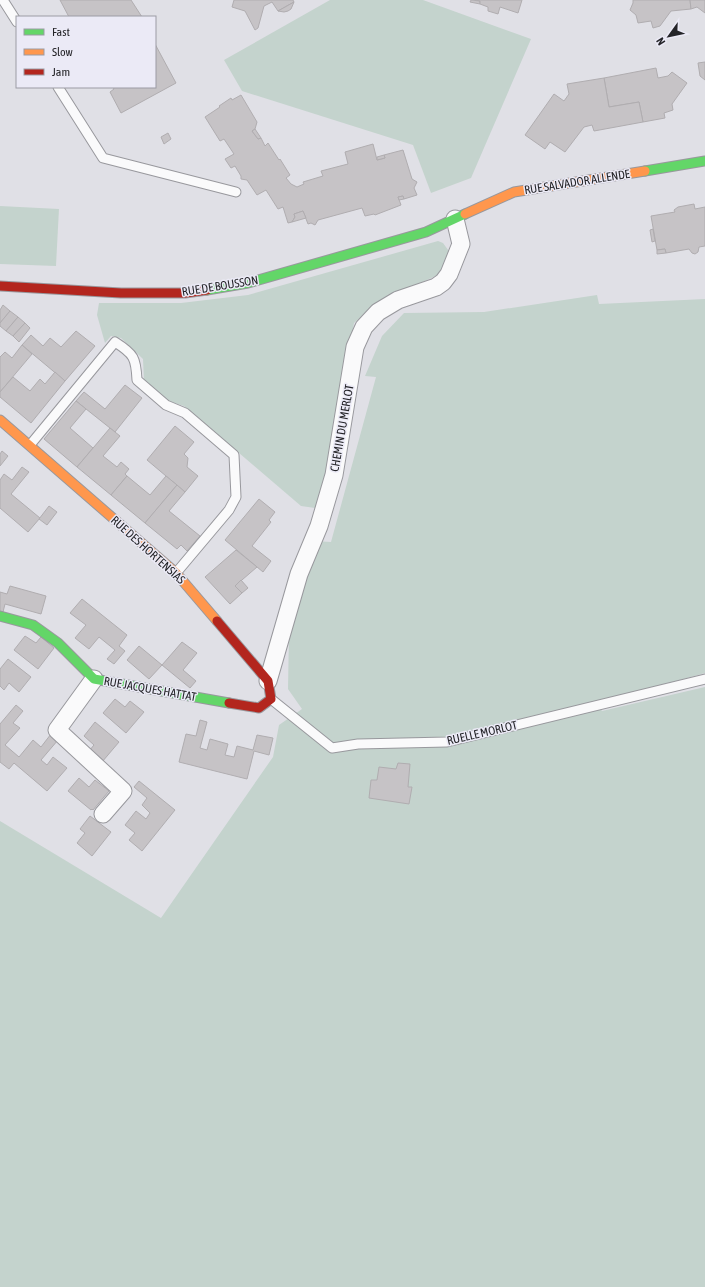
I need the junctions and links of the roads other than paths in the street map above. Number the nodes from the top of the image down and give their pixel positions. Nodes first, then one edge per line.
1 (3, 0) edge
2 (16, 20) edge
3 (59, 88) edge
4 (705, 161) edge
5 (236, 192) dead end
6 (455, 219) junction
7 (0, 286) edge
8 (0, 420) edge
9 (30, 445) junction
10 (176, 573) junction
11 (0, 616) edge
12 (94, 679) junction
13 (705, 679) edge
14 (268, 681) junction
15 (271, 699) junction
16 (103, 814) dead end

1 - 2 lane
3 - 5 lane
4 - 6 street, RUE SALVADOR ALLENDE
6 - 7 street, RUE DE BOUSSON
6 - 14 street, CHEMIN DU MERLOT
8 - 9 street, RUE DES HORTENSIAS
9 - 10 street, RUE DES HORTENSIAS
9 - 10 lane
10 - 14 street, RUE DES HORTENSIAS
11 - 12 street, RUE JACQUES HATTAT
12 - 15 street, RUE JACQUES HATTAT
12 - 16 street
13 - 15 lane, RUELLE MORLOT
14 - 15 street

